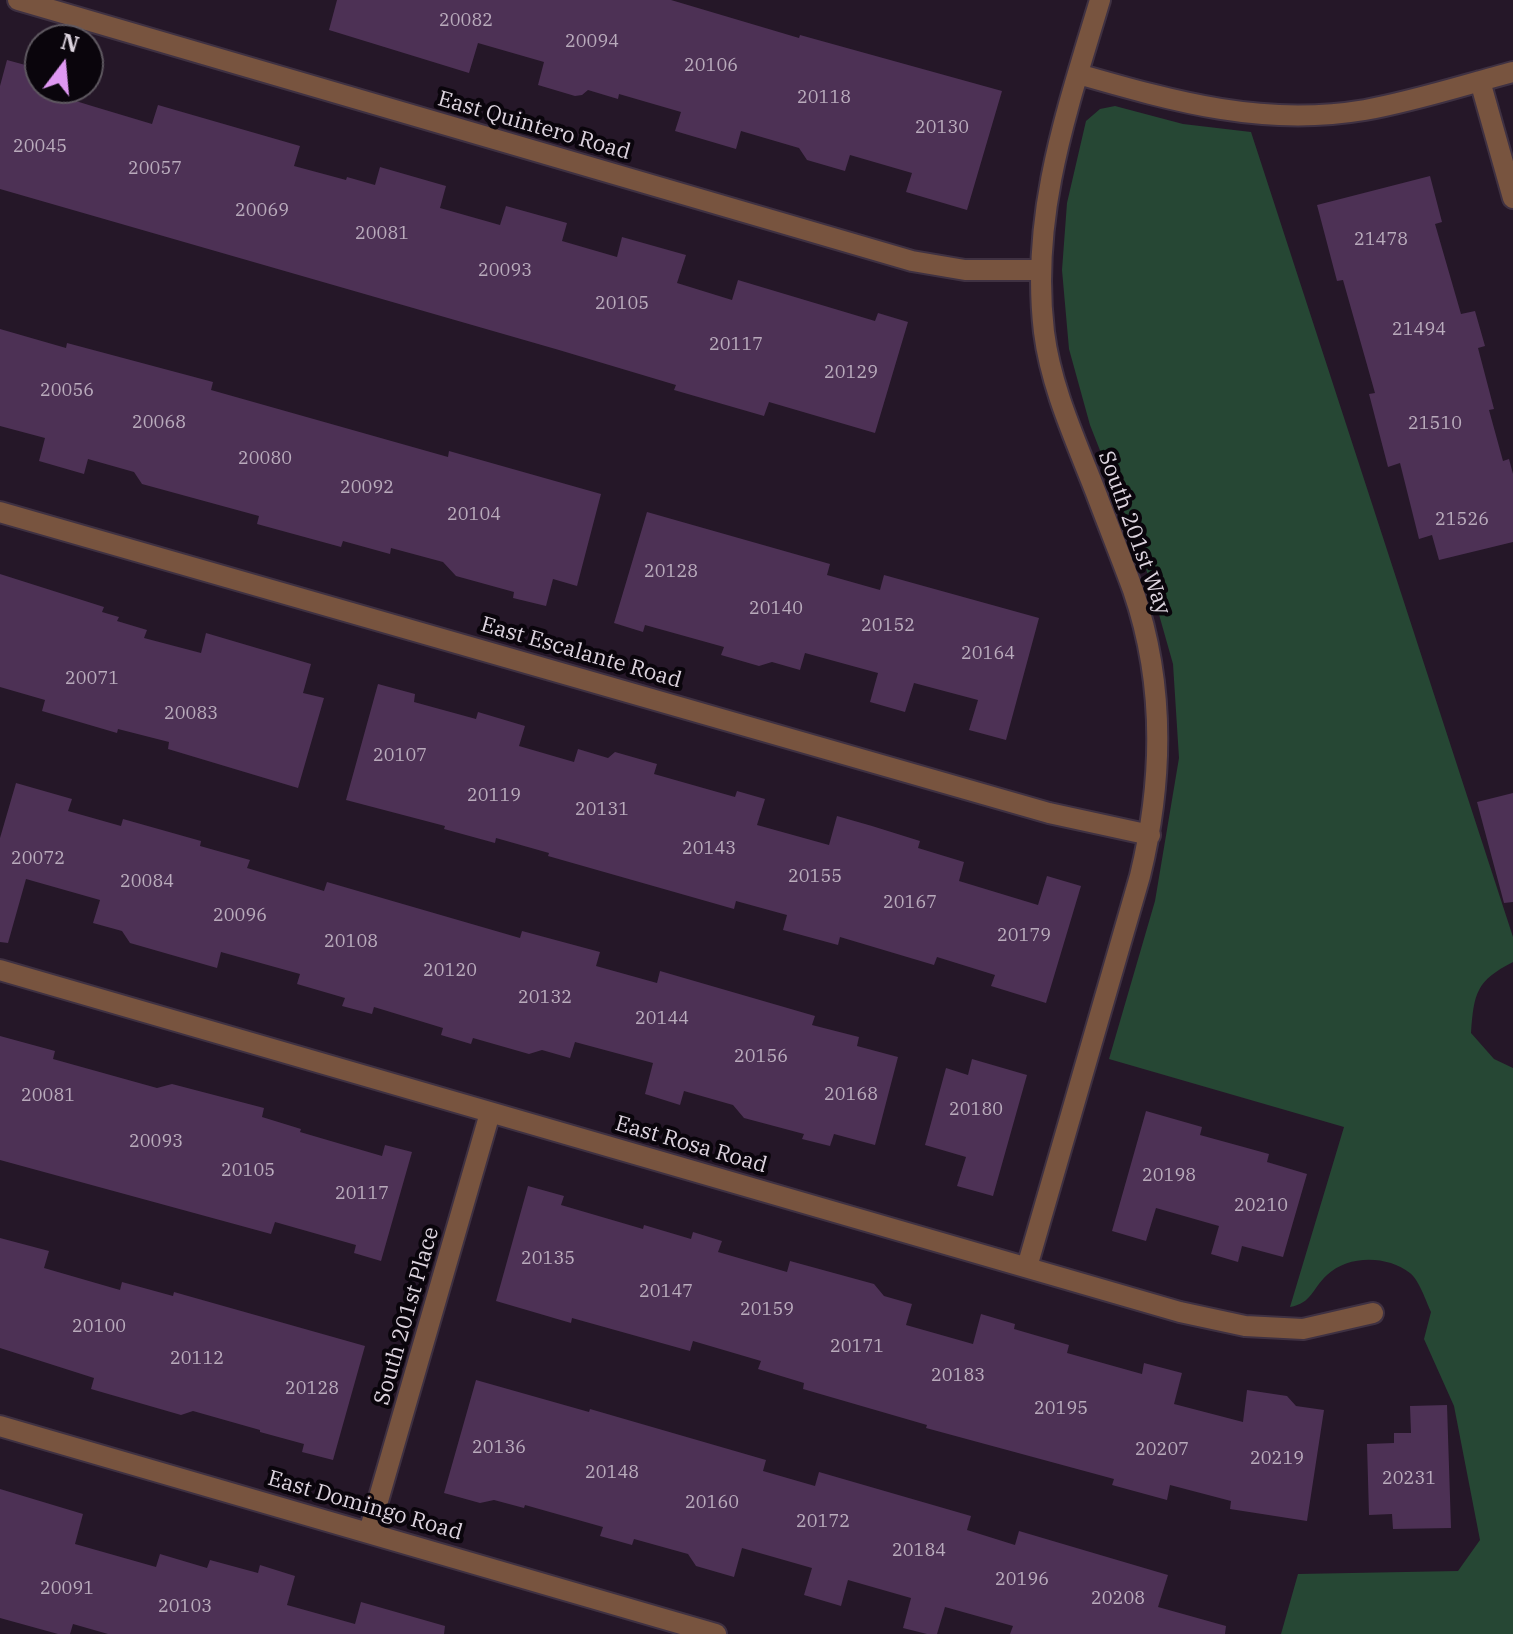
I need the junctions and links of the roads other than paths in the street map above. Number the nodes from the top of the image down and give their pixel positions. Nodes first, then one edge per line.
1 (18, 0) edge
2 (1100, 0) edge
3 (1513, 72) edge
4 (1078, 74) junction
5 (1480, 81) junction
6 (1513, 198) edge
7 (1040, 270) junction
8 (0, 512) edge
9 (1150, 835) junction
10 (0, 970) edge
11 (490, 1113) junction
12 (1027, 1267) junction
13 (1373, 1313) dead end
14 (0, 1426) edge
15 (369, 1532) junction
16 (716, 1634) edge

1 - 7 street, East Quintero Road
2 - 4 street, South 201st Way
3 - 5 street
4 - 5 street
4 - 7 street, South 201st Way
5 - 6 street
7 - 9 street, South 201st Way
8 - 9 street, East Escalante Road
9 - 12 street, South 201st Way
10 - 11 street, East Rosa Road
11 - 12 street, East Rosa Road
11 - 15 street, South 201st Place
12 - 13 street, East Rosa Road
14 - 15 street, East Domingo Road
15 - 16 street, East Domingo Road

